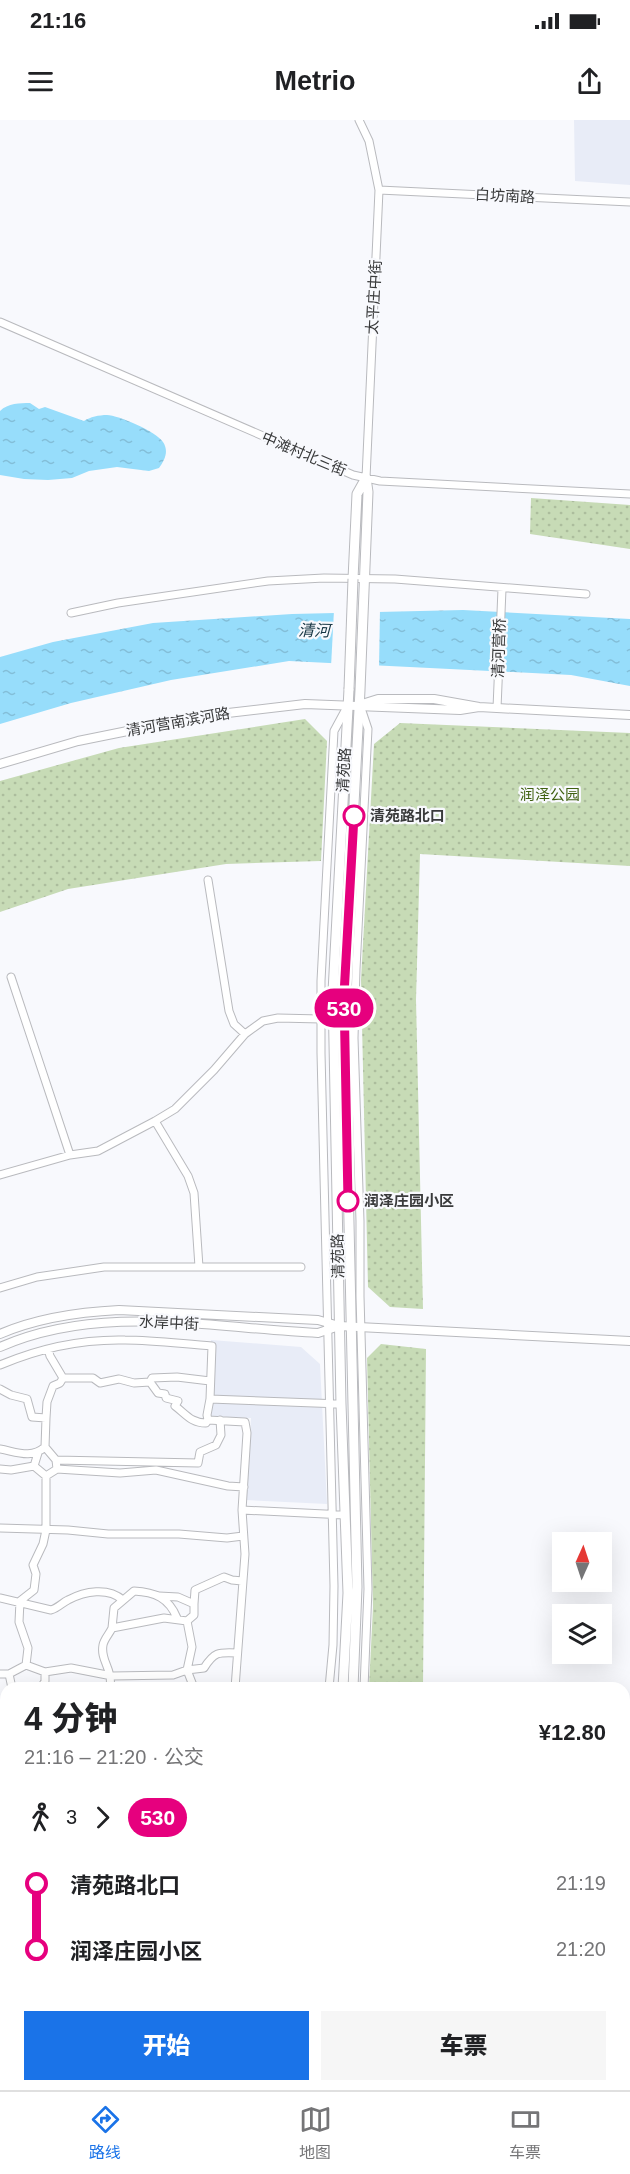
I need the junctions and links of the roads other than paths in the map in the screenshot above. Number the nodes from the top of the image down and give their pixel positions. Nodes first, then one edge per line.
1 (358, 120) edge
2 (379, 190) junction
3 (630, 202) edge
4 (0, 322) edge
5 (366, 478) junction
6 (630, 494) edge
7 (365, 579) junction
8 (502, 589) junction
9 (586, 594) dead end
10 (71, 613) dead end
11 (348, 705) junction
12 (360, 705) junction
13 (497, 708) junction
14 (630, 716) edge
15 (0, 764) edge
16 (208, 880) dead end
17 (11, 977) dead end
18 (321, 1019) junction
19 (245, 1034) junction
20 (155, 1121) junction
21 (70, 1155) junction
22 (0, 1175) edge
23 (199, 1267) junction
24 (301, 1268) dead end
25 (0, 1288) edge
26 (328, 1326) junction
27 (339, 1326) junction
28 (357, 1326) junction
29 (0, 1334) edge
30 (630, 1341) edge
31 (0, 1347) edge
32 (48, 1348) junction
33 (0, 1365) edge
34 (63, 1378) junction
35 (210, 1381) junction
36 (150, 1382) junction
37 (0, 1389) edge
38 (210, 1399) junction
39 (329, 1404) junction
40 (341, 1404) junction
41 (46, 1418) junction
42 (208, 1420) junction
43 (220, 1420) junction
44 (45, 1447) junction
45 (0, 1449) edge
46 (38, 1453) junction
47 (56, 1460) junction
48 (34, 1467) junction
49 (0, 1469) edge
50 (57, 1469) junction
51 (46, 1476) junction
52 (244, 1487) junction
53 (242, 1510) junction
54 (332, 1515) junction
55 (345, 1515) junction
56 (0, 1528) edge
57 (46, 1530) junction
58 (243, 1536) junction
59 (242, 1581) junction
60 (159, 1596) junction
61 (0, 1598) edge
62 (123, 1600) junction
63 (20, 1601) junction
64 (194, 1604) junction
65 (177, 1618) junction
66 (187, 1621) junction
67 (112, 1628) junction
68 (237, 1653) junction
69 (26, 1665) junction
70 (187, 1670) junction
71 (45, 1672) junction
72 (0, 1674) edge
73 (9, 1674) junction
74 (112, 1676) junction
75 (11, 1682) edge
76 (44, 1682) edge
77 (111, 1682) edge
78 (192, 1682) edge
79 (235, 1682) edge
80 (329, 1682) edge
81 (343, 1682) edge
82 (354, 1682) edge
83 (364, 1682) edge

1 - 2 street, 太平庄中街
2 - 3 street, 白坊南路
2 - 5 street, 太平庄中街
4 - 5 street, 中滩村北三街
5 - 6 street, 中滩村北三街
5 - 7 main road, 清苑路
5 - 11 main road, 清苑路, bridge
7 - 8 street
7 - 10 street
7 - 12 main road, 清苑路
8 - 9 street
8 - 13 street, 清河营桥
11 - 12 street, 清河营南滨河路
11 - 15 street, 清河营南滨河路
11 - 18 street
11 - 27 main road, 清苑路
12 - 13 street
12 - 28 main road, 清苑路
13 - 14 street
16 - 19 street
17 - 21 street
18 - 19 street
18 - 26 street
19 - 20 street
20 - 21 street
20 - 23 street
21 - 22 street
23 - 24 street
23 - 25 street
26 - 27 street, 水岸中街
26 - 29 street, 水岸中街
26 - 31 street, 水岸中街
26 - 39 street
27 - 28 street, 水岸中街
27 - 40 main road, 清苑路
28 - 30 street, 水岸中街
28 - 82 main road, 清苑路
28 - 83 street
32 - 33 street
32 - 34 street
32 - 35 street
34 - 36 street
34 - 41 street
35 - 36 street
35 - 38 street
36 - 42 street
37 - 41 street
38 - 39 street
38 - 42 street
39 - 40 street
39 - 54 street
40 - 55 main road, 清苑路
41 - 44 street
42 - 43 street
43 - 47 street
43 - 52 street
44 - 46 street
44 - 47 street
45 - 46 street
46 - 48 street
47 - 50 street
48 - 49 street
48 - 51 street
50 - 51 street
50 - 52 street
51 - 57 street
52 - 53 street
53 - 54 street
53 - 58 street
54 - 55 street
54 - 80 street
55 - 81 main road, 清苑路
56 - 57 street
57 - 58 street
57 - 63 street
58 - 59 street
59 - 64 street
59 - 68 street
60 - 62 street
60 - 64 street
60 - 65 street
61 - 63 street
62 - 63 street
62 - 67 street
63 - 69 street
64 - 66 street
65 - 66 street
65 - 67 street
66 - 70 street
67 - 74 street
68 - 70 street
68 - 79 street
69 - 71 street
69 - 73 street
70 - 74 street
70 - 78 street
71 - 74 street
71 - 76 street
72 - 73 street
73 - 75 street
74 - 77 street

